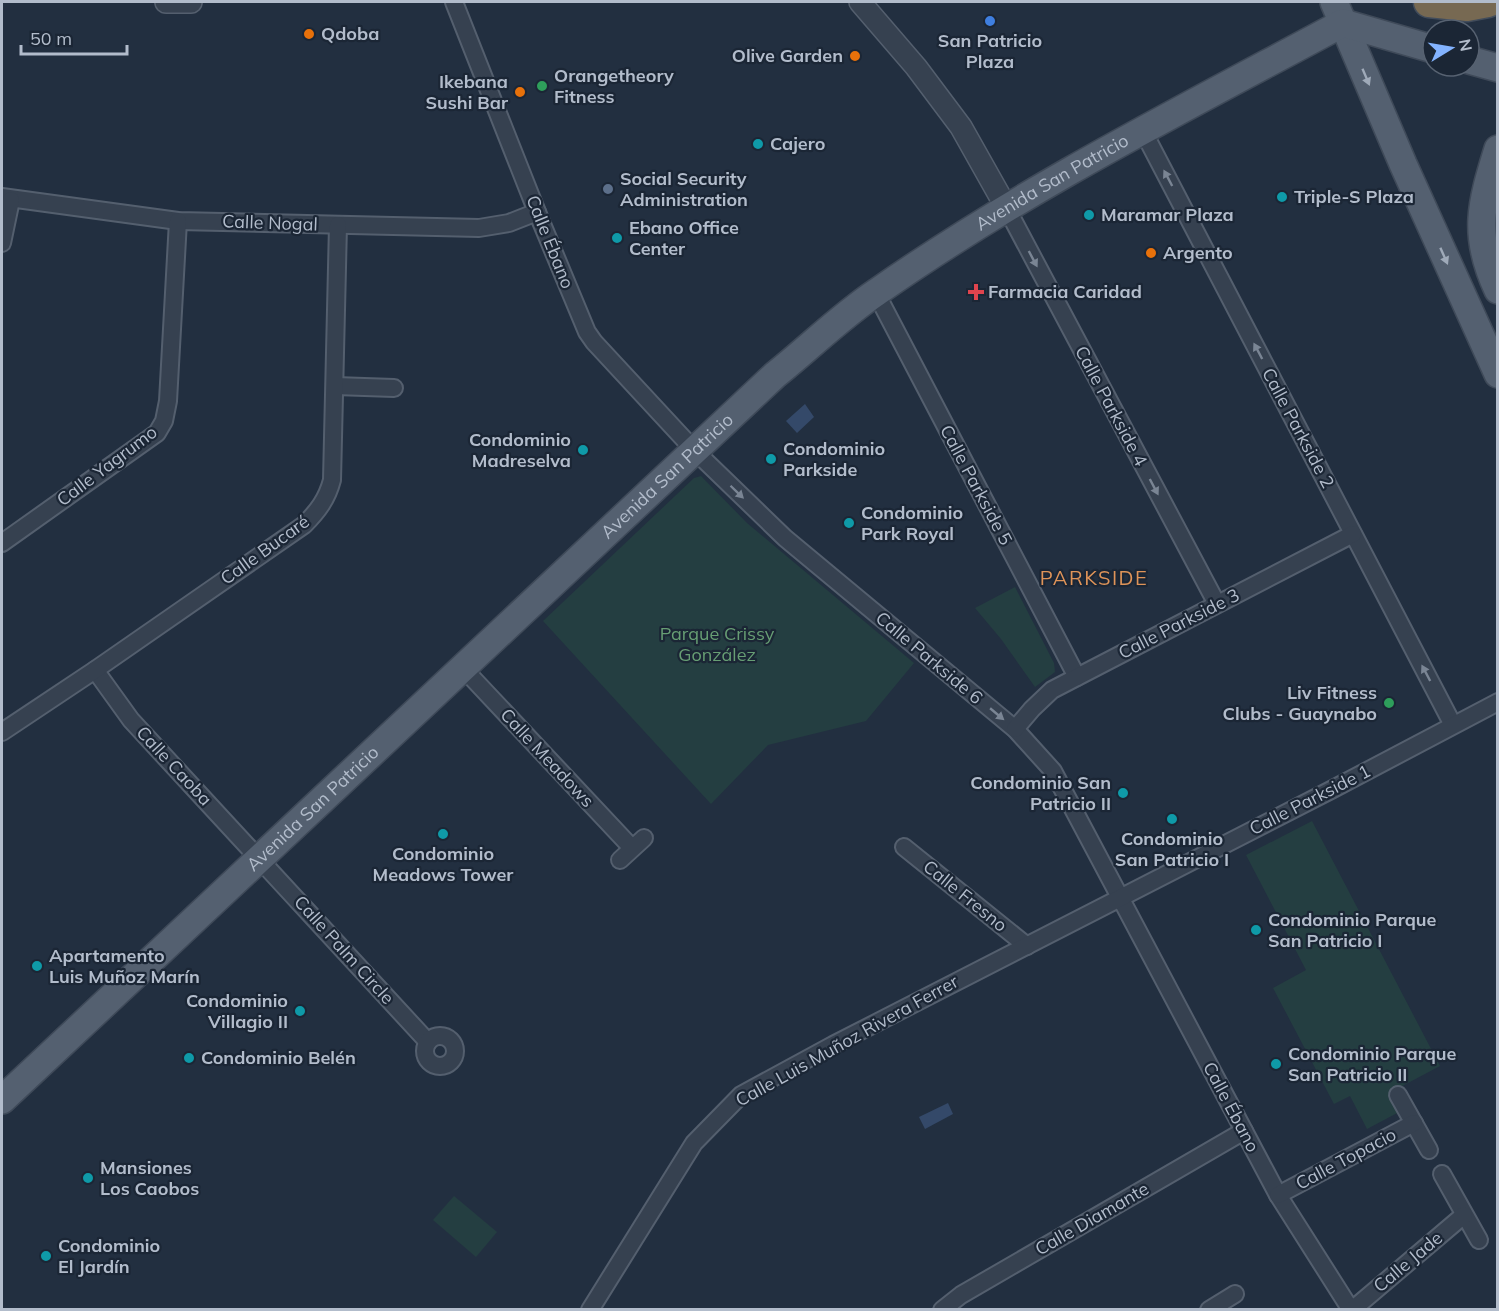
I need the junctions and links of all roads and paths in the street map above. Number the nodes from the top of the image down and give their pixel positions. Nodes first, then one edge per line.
1 (166, 2) edge
2 (191, 2) edge
3 (454, 2) edge
4 (860, 2) edge
5 (1429, 2) edge
6 (1488, 2) edge
7 (1339, 12) edge
8 (1421, 44) edge
9 (1481, 63) edge
10 (1497, 68) edge
11 (1143, 131) junction
12 (1497, 149) edge
13 (6, 198) edge
14 (1006, 207) junction
15 (537, 212) junction
16 (178, 221) junction
17 (338, 225) junction
18 (2, 243) edge
19 (1497, 290) edge
20 (876, 293) junction
21 (1497, 374) edge
22 (335, 386) junction
23 (394, 388) dead end
24 (695, 451) junction
25 (1353, 534) junction
26 (2, 543) edge
27 (1217, 604) junction
28 (462, 668) junction
29 (95, 670) junction
30 (1077, 677) junction
31 (1497, 702) edge
32 (1453, 725) junction
33 (1015, 729) junction
34 (2, 732) edge
35 (904, 847) dead end
36 (632, 849) dead end
37 (260, 858) junction
38 (1122, 897) junction
39 (1027, 946) junction
40 (428, 1042) dead end
41 (1398, 1095) dead end
42 (2, 1100) edge
43 (1414, 1123) junction
44 (1244, 1131) junction
45 (1429, 1150) dead end
46 (1442, 1174) dead end
47 (1278, 1195) junction
48 (1464, 1215) junction
49 (1479, 1240) dead end
50 (1235, 1294) dead end
51 (590, 1310) edge
52 (942, 1310) edge
53 (1209, 1310) edge
54 (1352, 1310) edge

1 - 2 street
3 - 15 street, Calle Ébano
4 - 14 street
5 - 6 highway
7 - 8 main road
7 - 11 main road, Avenida San Patricio
7 -> 21 main road
9 - 10 main road
11 - 14 main road, Avenida San Patricio
25 -> 11 street, Calle Parkside 2
12 - 19 main road
13 - 16 street, Calle Nogal
13 - 18 street
14 - 20 main road, Avenida San Patricio
14 -> 27 street, Calle Parkside 4
15 - 17 street, Calle Nogal
15 - 24 street, Calle Ébano
16 - 17 street, Calle Nogal
16 - 26 street, Calle Yagrumo
17 - 22 street, Calle Bucaré
20 - 24 main road, Avenida San Patricio
20 - 30 street, Calle Parkside 5
22 - 23 street
22 - 29 street, Calle Bucaré
24 - 28 main road, Avenida San Patricio
24 -> 33 street, Calle Parkside 6
25 - 27 street, Calle Parkside 3
32 -> 25 street, Calle Parkside 2
27 - 30 street, Calle Parkside 3
28 - 36 street, Calle Meadows
28 - 37 main road, Avenida San Patricio
29 - 34 street, Calle Bucaré
29 - 37 street, Calle Caoba
30 - 33 street, Calle Parkside 3
31 - 32 street, Calle Parkside 1
32 - 38 street, Calle Parkside 1
33 - 38 street, Calle Parkside 6
35 - 39 street, Calle Fresno
37 - 40 street, Calle Palm Circle
37 - 42 main road, Avenida San Patricio
38 - 39 street, Calle Luis Muñoz Rivera Ferrer
38 - 44 street, Calle Ébano
39 - 51 street, Calle Luis Muñoz Rivera Ferrer
41 - 43 street, Calle Topacio
43 - 45 street, Calle Topacio
43 - 47 street, Calle Topacio
44 - 47 street, Calle Ébano
44 - 52 street, Calle Diamante
46 - 48 street
47 - 54 street, Calle Ébano
48 - 49 street
48 - 54 street, Calle Jade
50 - 53 street

